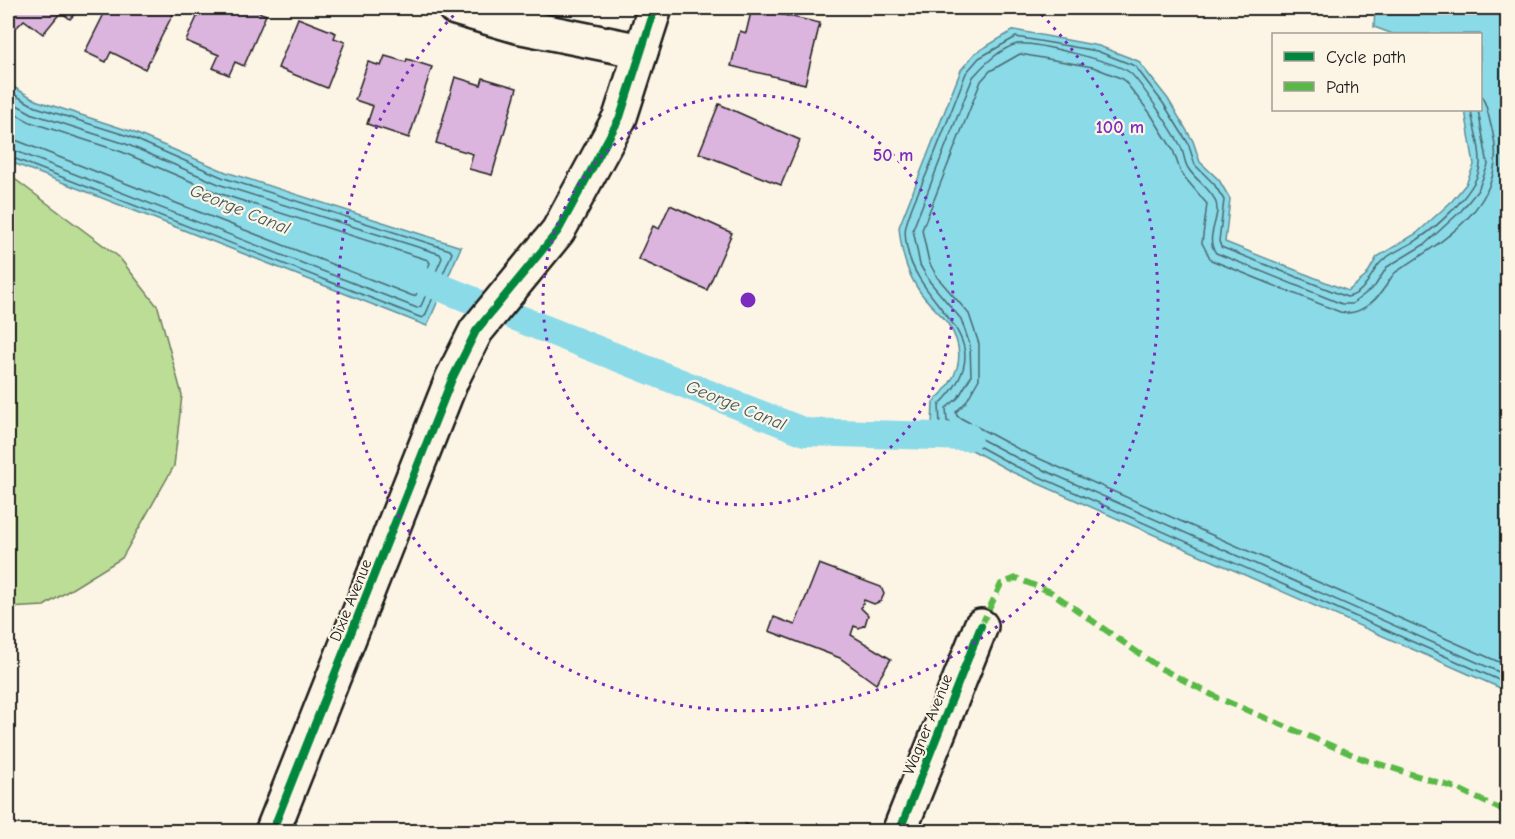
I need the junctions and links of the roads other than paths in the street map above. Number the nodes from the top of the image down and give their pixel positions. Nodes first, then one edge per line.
1 (455, 8) edge
2 (655, 8) edge
3 (641, 51) junction
4 (981, 626) dead end
5 (272, 831) edge
6 (899, 831) edge

1 - 3 street
2 - 3 street, Dixie Avenue
3 - 5 street, Dixie Avenue
4 - 6 street, Wagner Avenue

